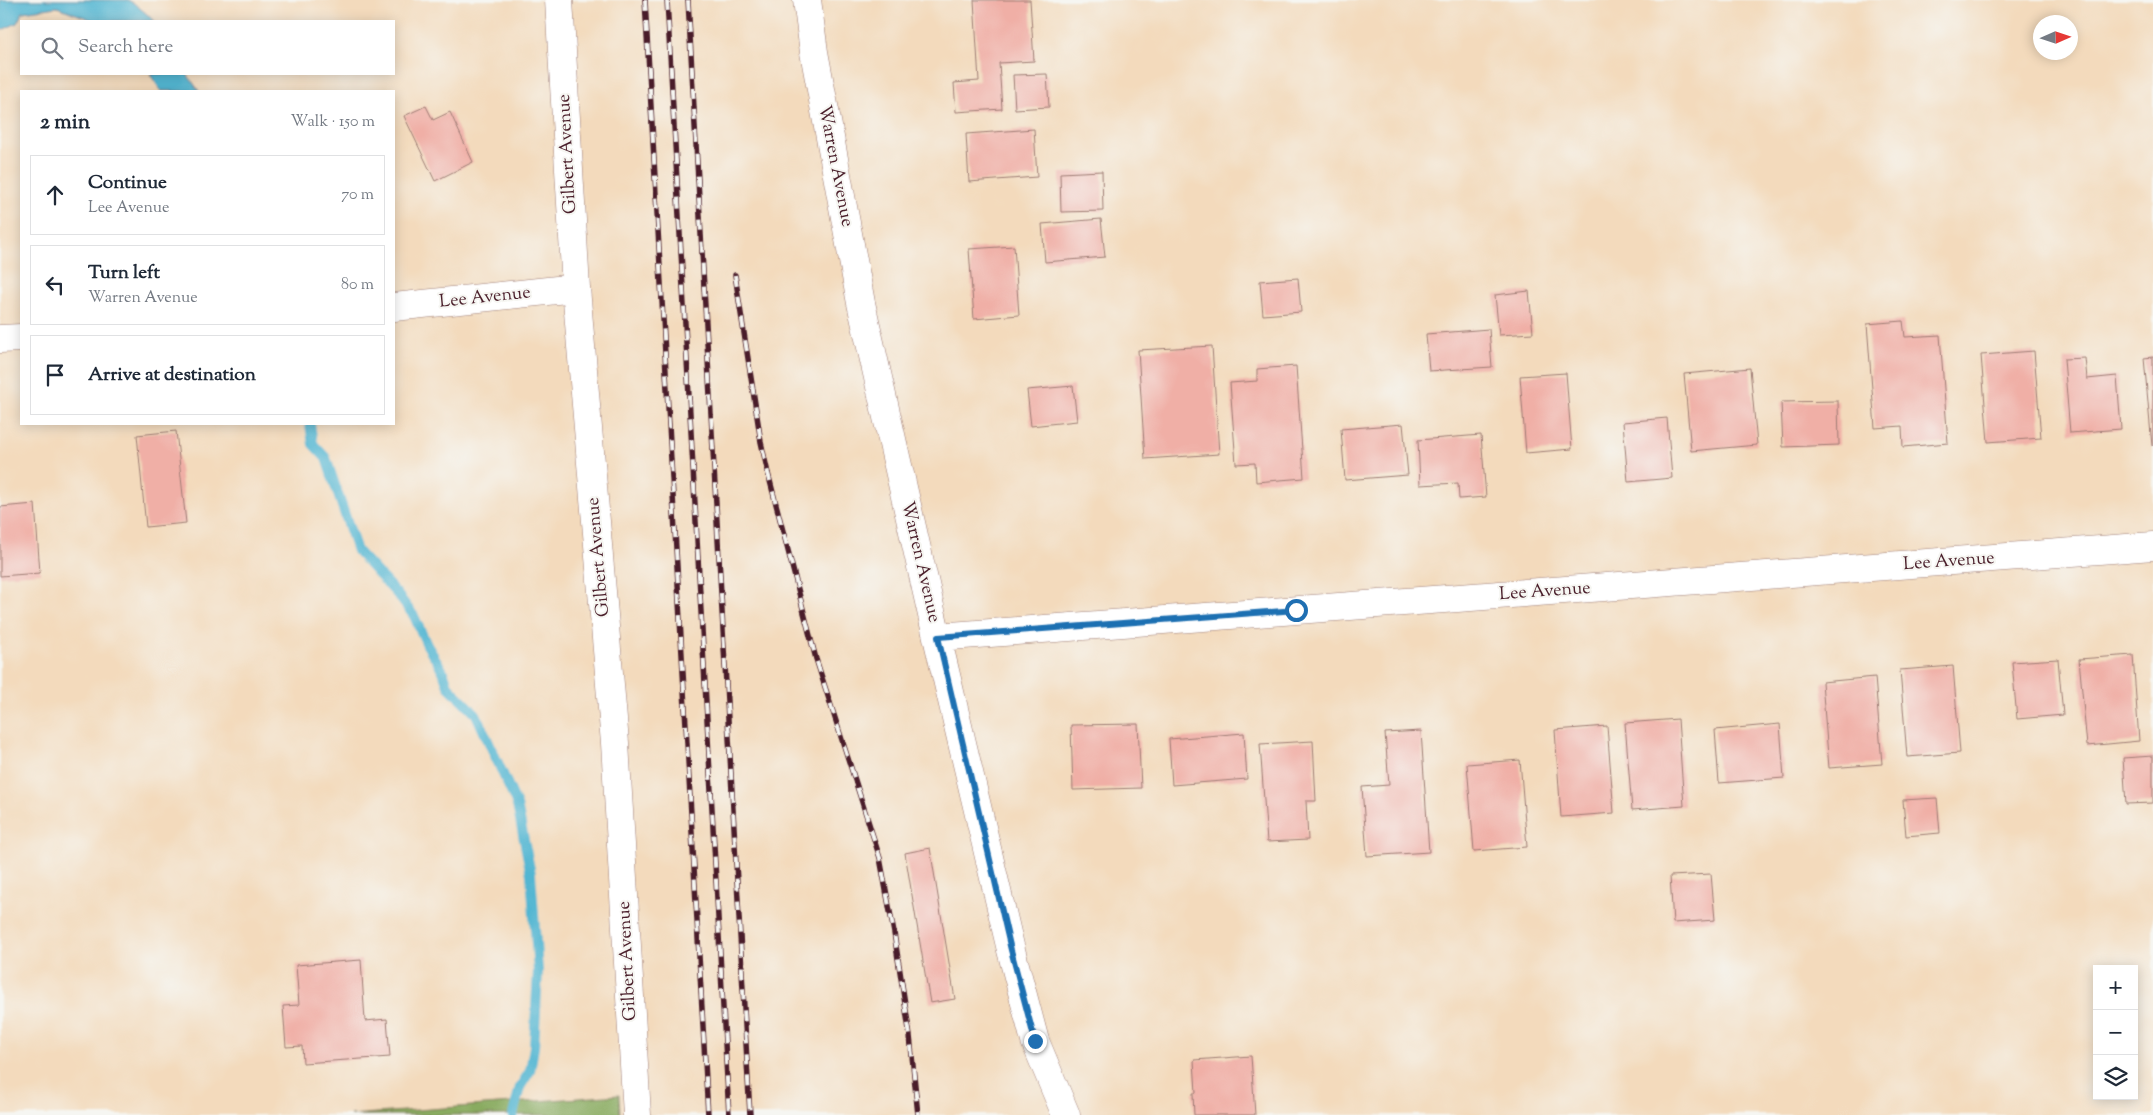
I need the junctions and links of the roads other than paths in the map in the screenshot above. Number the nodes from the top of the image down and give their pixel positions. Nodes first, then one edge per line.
1 (559, 0) edge
2 (807, 0) edge
3 (576, 288) junction
4 (395, 307) edge
5 (20, 338) edge
6 (0, 339) edge
7 (2153, 546) edge
8 (938, 637) junction
9 (637, 1115) edge
10 (1066, 1115) edge

1 - 3 street, Gilbert Avenue
2 - 8 street, Warren Avenue
3 - 4 street, Lee Avenue
3 - 9 street, Gilbert Avenue
5 - 6 street
7 - 8 street, Lee Avenue
8 - 10 street, Warren Avenue

